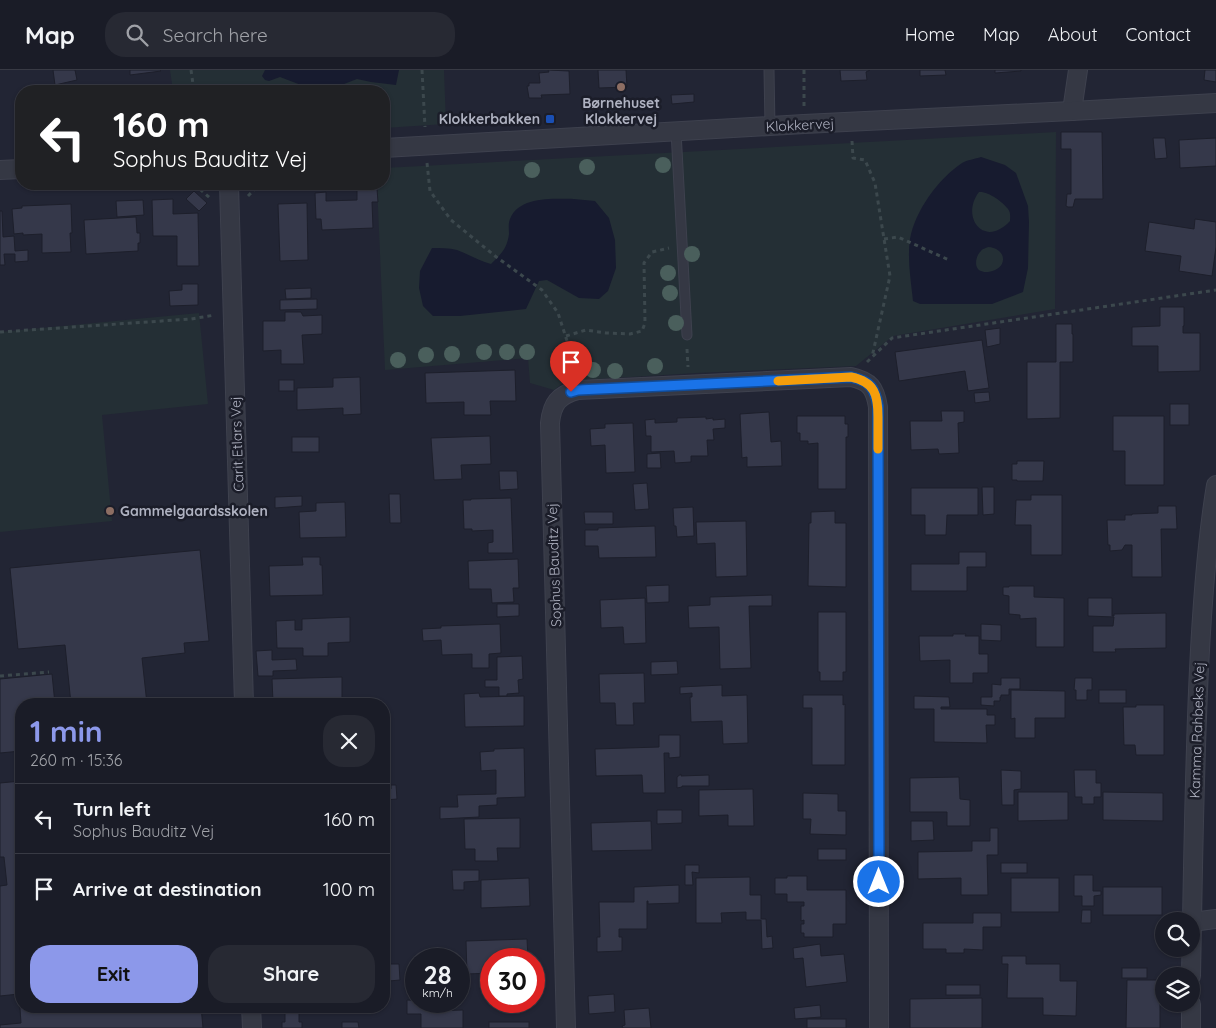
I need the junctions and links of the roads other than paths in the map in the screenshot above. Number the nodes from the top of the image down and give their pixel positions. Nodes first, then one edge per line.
1 (769, 70) edge
2 (1078, 70) edge
3 (1216, 103) edge
4 (1072, 111) junction
5 (770, 126) junction
6 (676, 132) junction
7 (390, 148) edge
8 (15, 169) edge
9 (0, 170) edge
10 (229, 190) edge
11 (687, 335) road end
12 (1216, 485) edge
13 (244, 698) edge
14 (1192, 912) edge
15 (1216, 919) edge
16 (1200, 921) edge
17 (1191, 1012) edge
18 (251, 1013) edge
19 (252, 1028) edge
20 (566, 1028) edge
21 (879, 1028) edge
22 (1190, 1028) edge

1 - 5 lane
2 - 4 street
3 - 4 street, Klokkervej
4 - 5 street, Klokkervej
5 - 6 street, Klokkervej
6 - 7 street, Klokkervej
6 - 11 lane
8 - 9 street
10 - 13 street, Carit Etlars Vej
12 - 14 street, Kamma Rahbeks Vej
15 - 16 street
17 - 22 street
18 - 19 street
20 - 21 street, Sophus Bauditz Vej

